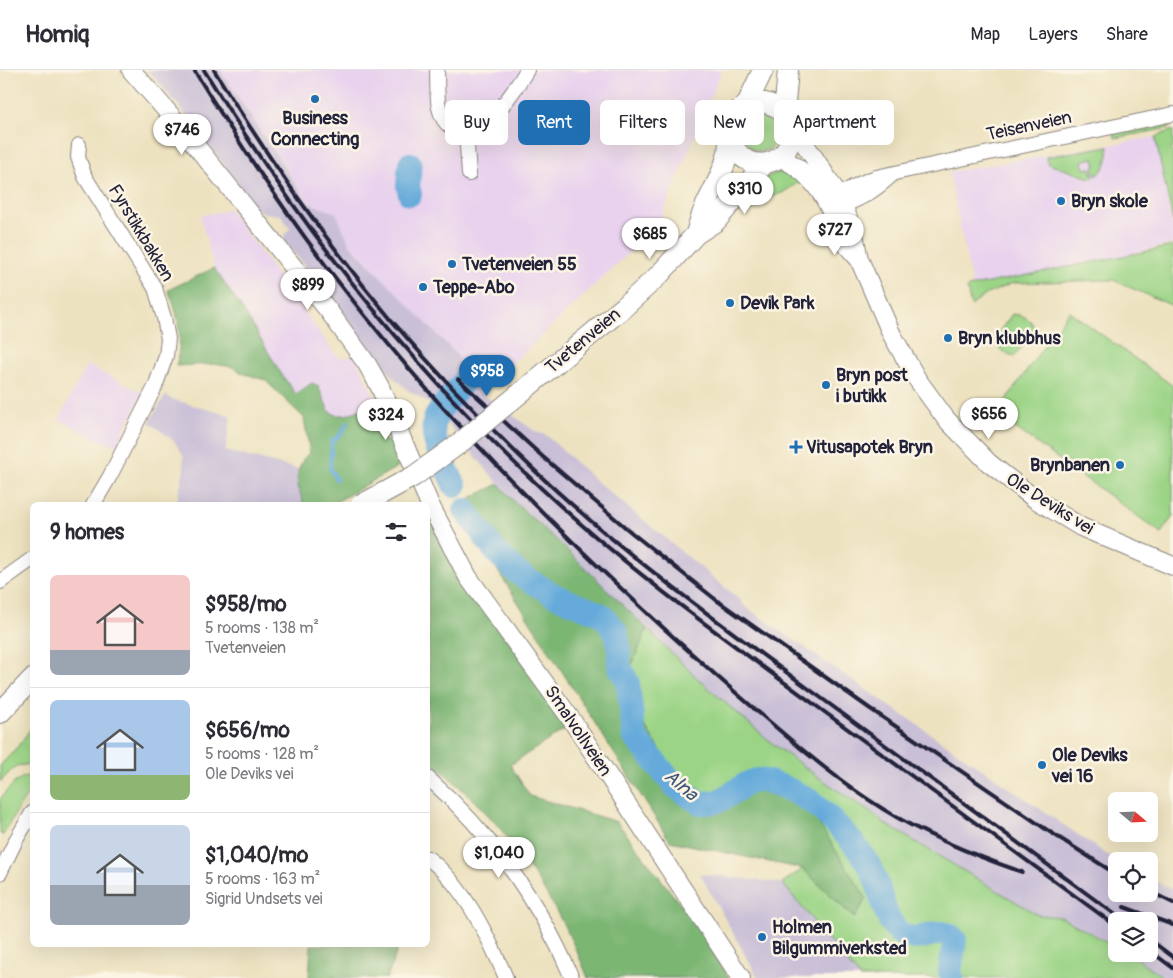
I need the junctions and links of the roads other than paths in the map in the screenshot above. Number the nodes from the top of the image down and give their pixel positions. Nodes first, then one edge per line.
1 (131, 70) edge
2 (437, 70) edge
3 (526, 70) edge
4 (763, 70) edge
5 (788, 70) edge
6 (505, 100) edge
7 (749, 100) edge
8 (787, 100) edge
9 (1173, 114) edge
10 (445, 122) edge
11 (79, 145) dead end
12 (467, 145) edge
13 (729, 145) edge
14 (732, 145) edge
15 (788, 145) edge
16 (805, 145) edge
17 (772, 161) junction
18 (469, 174) dead end
19 (837, 203) junction
20 (696, 234) junction
21 (95, 502) edge
22 (366, 502) edge
23 (430, 502) edge
24 (430, 502) edge
25 (30, 560) edge
26 (1173, 566) edge
27 (0, 582) edge
28 (30, 681) edge
29 (0, 713) edge
30 (430, 780) edge
31 (30, 816) edge
32 (430, 860) edge
33 (0, 873) edge
34 (506, 978) edge
35 (572, 978) edge
36 (741, 978) edge

1 - 23 street, Smalvollveien
2 - 10 street
3 - 6 street
4 - 7 main road, Tvetenveien
5 - 8 main road, Tvetenveien
9 - 19 street, Teisenveien
11 - 21 street, Fyrstikkbakken
12 - 18 street
13 - 20 main road, Tvetenveien
14 - 17 main road
15 - 17 main road, Tvetenveien
16 - 19 street, Ole Deviks vei
17 - 19 street, Ole Deviks vei
17 - 20 main road, Tvetenveien
19 - 26 street, Ole Deviks vei
20 - 22 main road, Tvetenveien, bridge
24 - 36 street, Smalvollveien
25 - 27 street
28 - 29 main road
30 - 35 street
31 - 33 street
32 - 34 street

